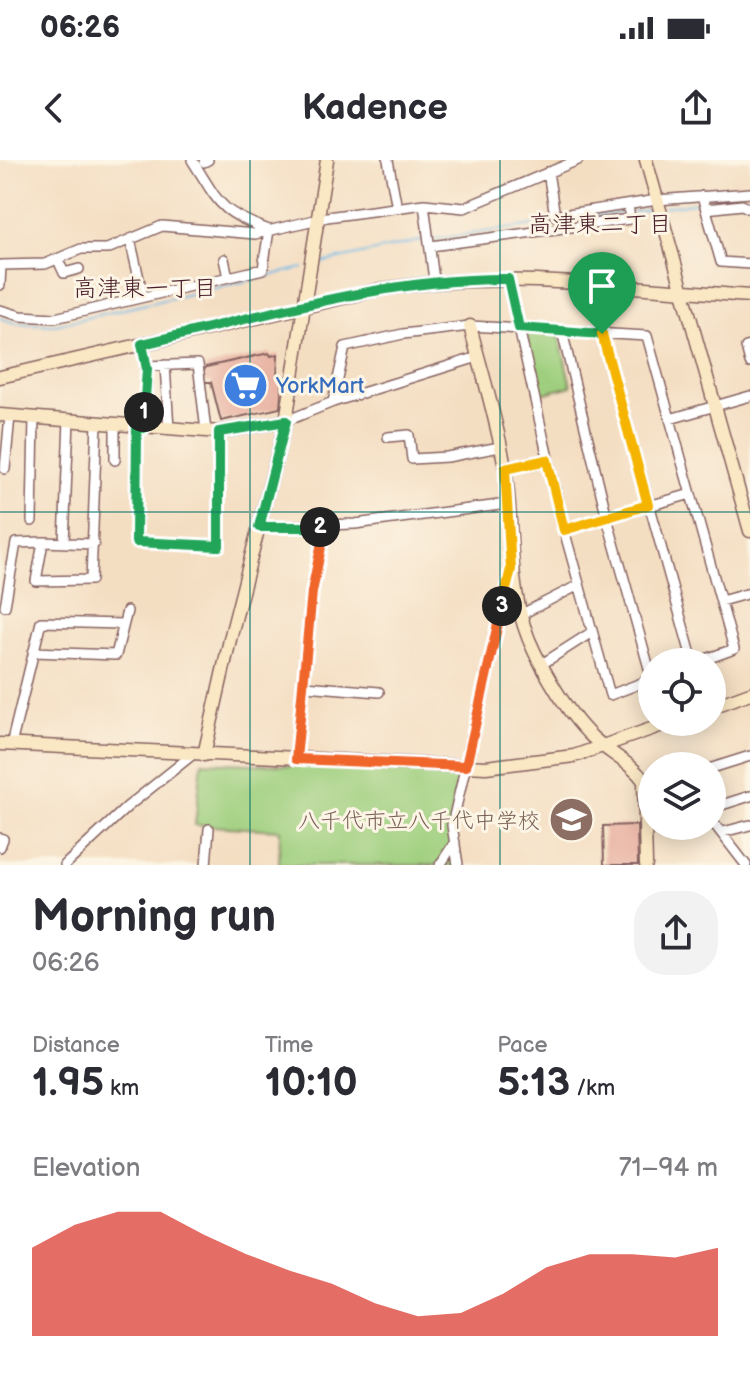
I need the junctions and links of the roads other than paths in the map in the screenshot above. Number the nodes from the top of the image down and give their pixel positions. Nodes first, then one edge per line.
1 (192, 160) edge
2 (327, 160) edge
3 (388, 160) edge
4 (578, 160) edge
5 (646, 160) edge
6 (548, 172) junction
7 (750, 193) edge
8 (704, 203) junction
9 (424, 204) junction
10 (628, 205) junction
11 (659, 205) junction
12 (397, 208) junction
13 (750, 209) edge
14 (316, 220) junction
15 (269, 230) junction
16 (130, 239) junction
17 (430, 242) junction
18 (224, 259) dead end
19 (58, 260) junction
20 (750, 264) edge
21 (79, 269) dead end
22 (228, 277) junction
23 (508, 279) junction
24 (434, 280) junction
25 (0, 285) edge
26 (683, 292) junction
27 (143, 296) junction
28 (750, 296) edge
29 (304, 307) junction
30 (0, 310) edge
31 (470, 326) junction
32 (519, 328) junction
33 (562, 331) junction
34 (602, 334) junction
35 (142, 344) junction
36 (750, 346) edge
37 (478, 357) junction
38 (750, 363) edge
39 (165, 365) junction
40 (146, 366) junction
41 (0, 377) edge
42 (750, 396) edge
43 (333, 402) junction
44 (715, 406) junction
45 (5, 415) edge
46 (34, 417) junction
47 (670, 419) junction
48 (69, 420) junction
49 (286, 421) junction
50 (97, 423) junction
51 (115, 425) junction
52 (140, 427) junction
53 (169, 429) junction
54 (212, 432) junction
55 (388, 437) dead end
56 (500, 447) junction
57 (115, 460) dead end
58 (547, 460) junction
59 (5, 469) dead end
60 (505, 469) junction
61 (691, 494) junction
62 (507, 504) junction
63 (648, 505) junction
64 (607, 518) junction
65 (32, 521) dead end
66 (259, 527) junction
67 (325, 527) junction
68 (564, 530) junction
69 (750, 531) edge
70 (43, 542) junction
71 (64, 543) junction
72 (94, 544) junction
73 (511, 569) junction
74 (579, 585) junction
75 (750, 593) edge
76 (721, 601) junction
77 (5, 606) dead end
78 (127, 611) dead end
79 (522, 614) junction
80 (123, 624) junction
81 (592, 632) junction
82 (692, 648) edge
83 (33, 652) junction
84 (726, 652) edge
85 (542, 664) junction
86 (305, 686) junction
87 (379, 692) dead end
88 (750, 693) edge
89 (726, 702) edge
90 (638, 734) edge
91 (6, 744) edge
92 (604, 747) junction
93 (198, 755) junction
94 (750, 756) edge
95 (296, 759) junction
96 (726, 764) edge
97 (466, 766) junction
98 (638, 772) edge
99 (750, 796) edge
100 (726, 804) edge
101 (750, 825) edge
102 (209, 829) dead end
103 (726, 831) edge
104 (726, 836) edge
105 (0, 838) edge
106 (647, 840) edge
107 (455, 842) junction
108 (0, 847) edge
109 (67, 865) edge
110 (206, 865) edge
111 (440, 865) edge
112 (458, 865) edge
113 (646, 865) edge
114 (746, 865) edge

1 - 15 street
2 - 14 street
3 - 12 street
4 - 6 street
5 - 11 street
6 - 9 street
6 - 10 street
7 - 8 street
8 - 11 street
8 - 13 street
8 - 20 street
9 - 12 street
9 - 17 street
10 - 11 street
10 - 17 street
11 - 26 street
12 - 14 street
14 - 15 street
14 - 29 street
15 - 16 street
15 - 22 street
16 - 19 street
16 - 27 street
17 - 24 street
18 - 22 street
19 - 21 street
19 - 25 street
22 - 27 street
23 - 24 street
23 - 26 street
23 - 32 street
24 - 29 street
26 - 28 street
26 - 44 street
27 - 30 street
29 - 35 street
29 - 49 street
31 - 32 street
31 - 37 street
31 - 43 street
32 - 33 street
32 - 58 street
33 - 34 street
33 - 64 street
34 - 47 street
34 - 63 street
35 - 40 street
35 - 41 street
36 - 38 street
37 - 43 street
37 - 56 street
39 - 40 street
39 - 53 street
39 - 54 street
40 - 52 street
42 - 44 street
43 - 49 street
44 - 47 street
44 - 69 street
45 - 46 street
45 - 59 street
46 - 48 street
46 - 65 street
47 - 61 street
48 - 50 street
48 - 71 street
49 - 54 street
49 - 66 street
50 - 51 street
50 - 72 street
51 - 52 street
51 - 57 street
52 - 53 street
52 - 54 street
53 - 54 street
55 - 56 street
56 - 60 street
58 - 60 street
58 - 68 street
60 - 62 street
61 - 63 street
61 - 76 street
62 - 67 street
62 - 73 street
63 - 64 street
63 - 82 street
64 - 68 street
64 - 81 street
66 - 67 street
66 - 93 street
67 - 86 street
68 - 74 street
70 - 71 street
70 - 72 street
70 - 77 street
71 - 72 street
73 - 79 street
73 - 97 street
74 - 79 street
74 - 81 street
75 - 76 street
76 - 84 street
78 - 80 street
79 - 85 street
80 - 83 street
80 - 83 street
81 - 85 street
83 - 91 street
85 - 92 street
86 - 87 street
86 - 95 street
88 - 89 street
90 - 92 street
91 - 93 street
92 - 97 street
92 - 98 street
93 - 95 street
93 - 109 street
94 - 96 street
95 - 97 street
97 - 107 street
99 - 100 street
101 - 103 street
102 - 110 street
104 - 114 street
105 - 108 street
106 - 113 street
107 - 111 street
107 - 112 street

